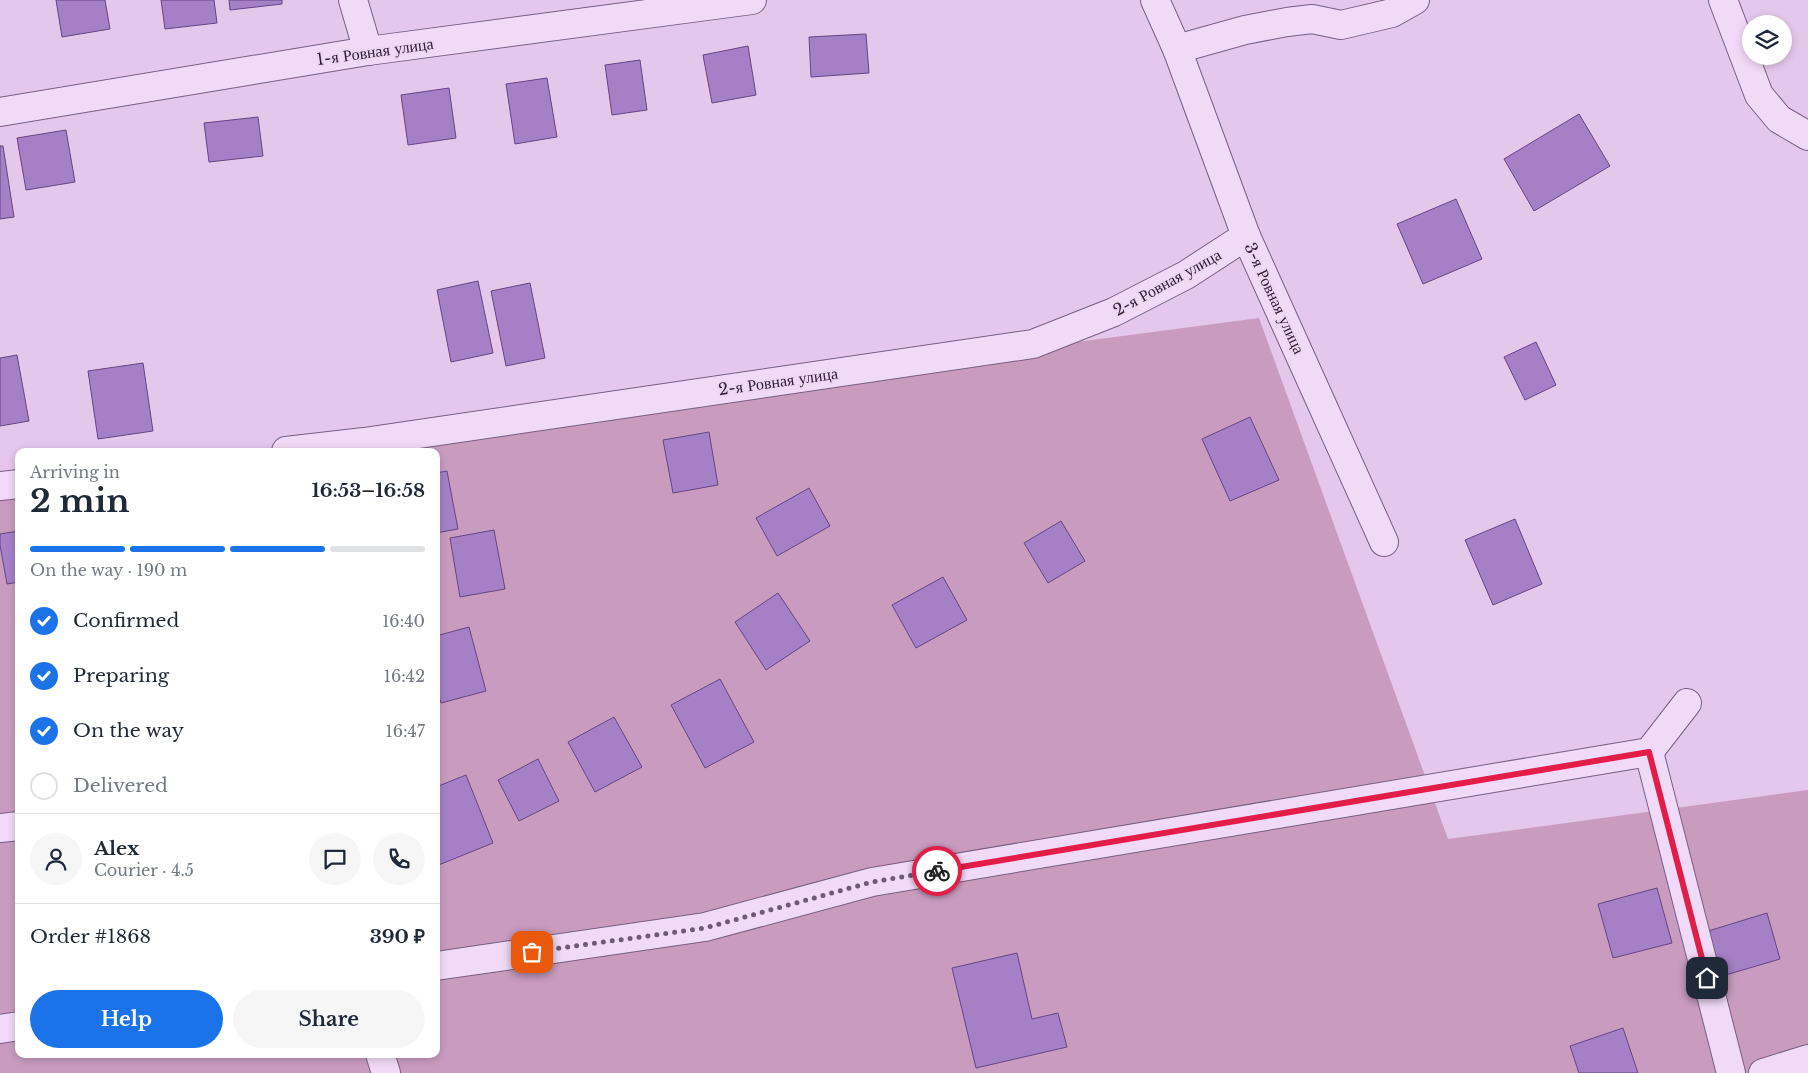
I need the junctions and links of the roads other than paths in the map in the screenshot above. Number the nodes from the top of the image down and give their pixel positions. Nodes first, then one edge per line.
1 (353, 0) edge
2 (752, 0) edge
3 (1155, 0) edge
4 (1415, 0) edge
5 (1723, 0) edge
6 (1178, 49) junction
7 (368, 51) junction
8 (0, 112) edge
9 (1808, 136) edge
10 (1246, 236) junction
11 (312, 448) edge
12 (15, 484) edge
13 (0, 486) edge
14 (1384, 542) dead end
15 (1687, 702) dead end
16 (1649, 752) junction
17 (15, 826) edge
18 (0, 828) edge
19 (440, 965) edge
20 (15, 1027) edge
21 (0, 1029) edge
22 (381, 1058) edge
23 (1808, 1059) edge
24 (386, 1073) edge
25 (1731, 1073) edge
26 (1763, 1073) edge

1 - 7 street
2 - 7 street, 1-я Ровная улица
3 - 6 street, 3-я Ровная улица
4 - 6 street
5 - 9 street
6 - 10 street, 3-я Ровная улица
7 - 8 street, 1-я Ровная улица
10 - 11 street, 2-я Ровная улица
10 - 14 street, 3-я Ровная улица
12 - 13 street
15 - 16 street
16 - 19 street
16 - 25 street
17 - 18 street
20 - 21 street
22 - 24 street
23 - 26 street

